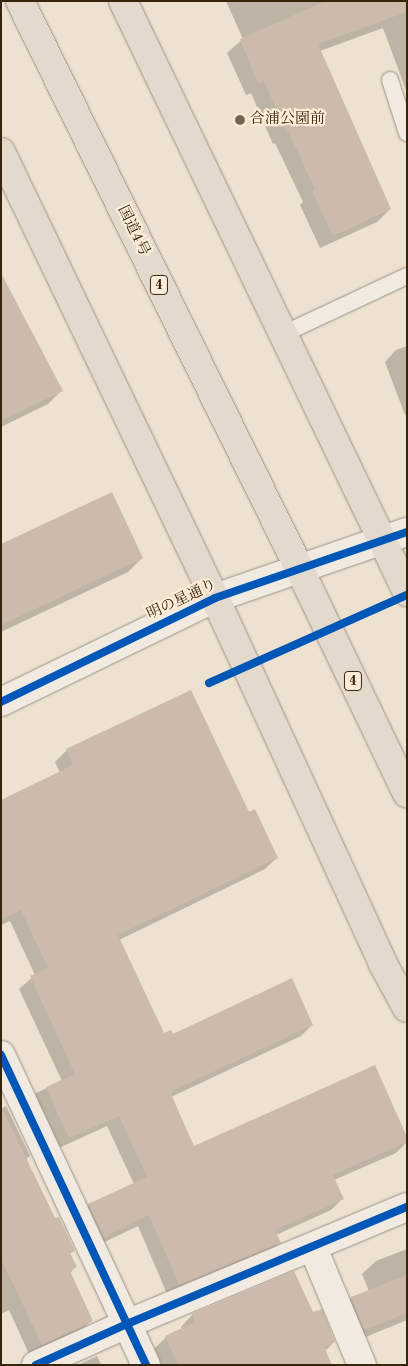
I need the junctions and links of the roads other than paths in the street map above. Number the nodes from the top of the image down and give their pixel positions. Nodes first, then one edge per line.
1 (20, 1) edge
2 (123, 1) edge
3 (390, 80) dead end
4 (407, 133) edge
5 (1, 152) edge
6 (407, 276) edge
7 (284, 334) junction
8 (394, 536) edge
9 (299, 568) junction
10 (407, 592) edge
11 (215, 598) junction
12 (1, 702) edge
13 (407, 793) edge
14 (407, 1008) edge
15 (1, 1055) edge
16 (407, 1207) edge
17 (313, 1248) junction
18 (127, 1324) junction
19 (36, 1365) edge
20 (146, 1365) edge
21 (362, 1365) edge

1 - 9 highway, 国道4号 / 4
2 - 7 highway
3 - 4 lane
5 - 11 highway
6 - 7 lane
7 - 8 highway
8 - 9 street, 明の星通り
8 - 10 highway
9 - 11 street, 明の星通り
9 - 13 highway, 4
11 - 12 street, 明の星通り
11 - 14 highway
15 - 18 street
16 - 17 street
17 - 18 street
17 - 21 street
18 - 19 street
18 - 20 street

